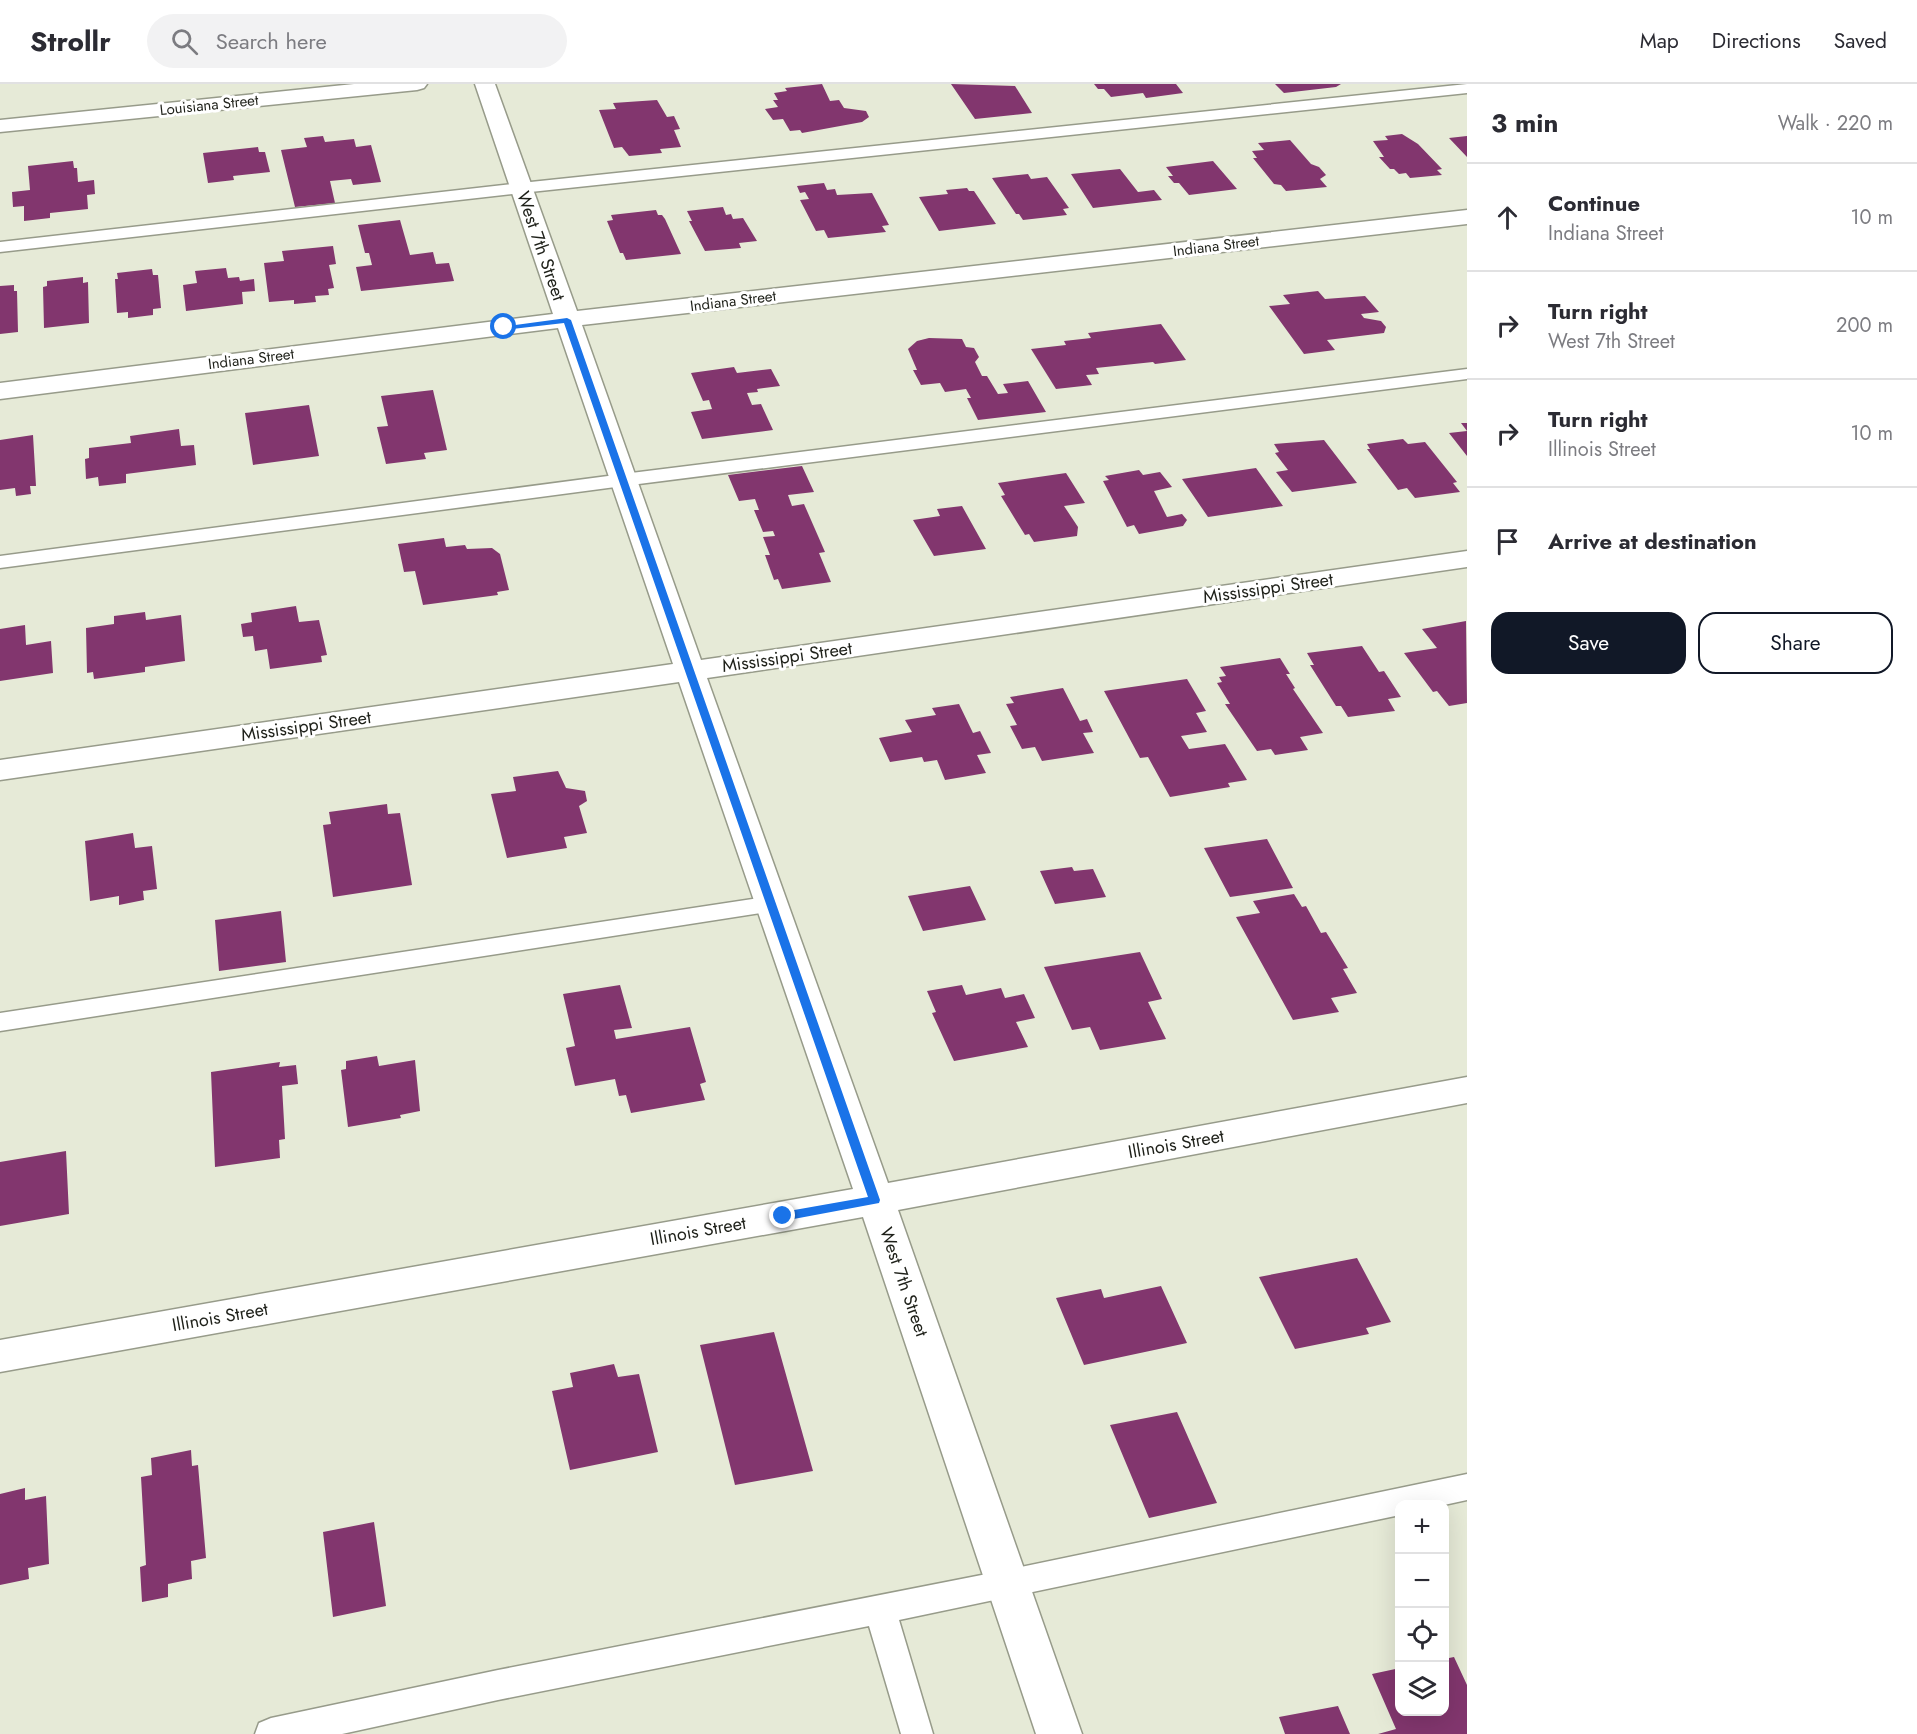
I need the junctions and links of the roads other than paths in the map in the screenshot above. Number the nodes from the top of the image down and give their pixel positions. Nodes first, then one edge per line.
1 (417, 84) edge
2 (484, 84) edge
3 (1467, 88) edge
4 (0, 126) edge
5 (521, 188) junction
6 (1467, 217) edge
7 (0, 247) edge
8 (567, 320) junction
9 (1467, 374) edge
10 (0, 391) edge
11 (623, 480) junction
12 (1467, 559) edge
13 (0, 562) edge
14 (689, 671) junction
15 (0, 771) edge
16 (772, 904) junction
17 (0, 1022) edge
18 (1467, 1090) edge
19 (875, 1200) junction
20 (0, 1356) edge
21 (1467, 1487) edge
22 (1007, 1584) junction
23 (879, 1610) junction
24 (270, 1734) edge
25 (917, 1734) edge
26 (1059, 1734) edge

1 - 4 street, Louisiana Street
2 - 5 street, West 7th Street
3 - 5 lane
5 - 7 lane
5 - 8 street, West 7th Street
6 - 8 street, Indiana Street
8 - 10 street, Indiana Street
8 - 11 street, West 7th Street
9 - 11 lane
11 - 13 lane
11 - 14 street, West 7th Street
12 - 14 street, Mississippi Street
14 - 15 street, Mississippi Street
14 - 16 street, West 7th Street
16 - 17 lane
16 - 19 street, West 7th Street
18 - 19 street, Illinois Street
19 - 20 street, Illinois Street
19 - 22 street, West 7th Street
21 - 22 lane
22 - 23 lane
22 - 26 street, West 7th Street
23 - 24 lane
23 - 25 lane

